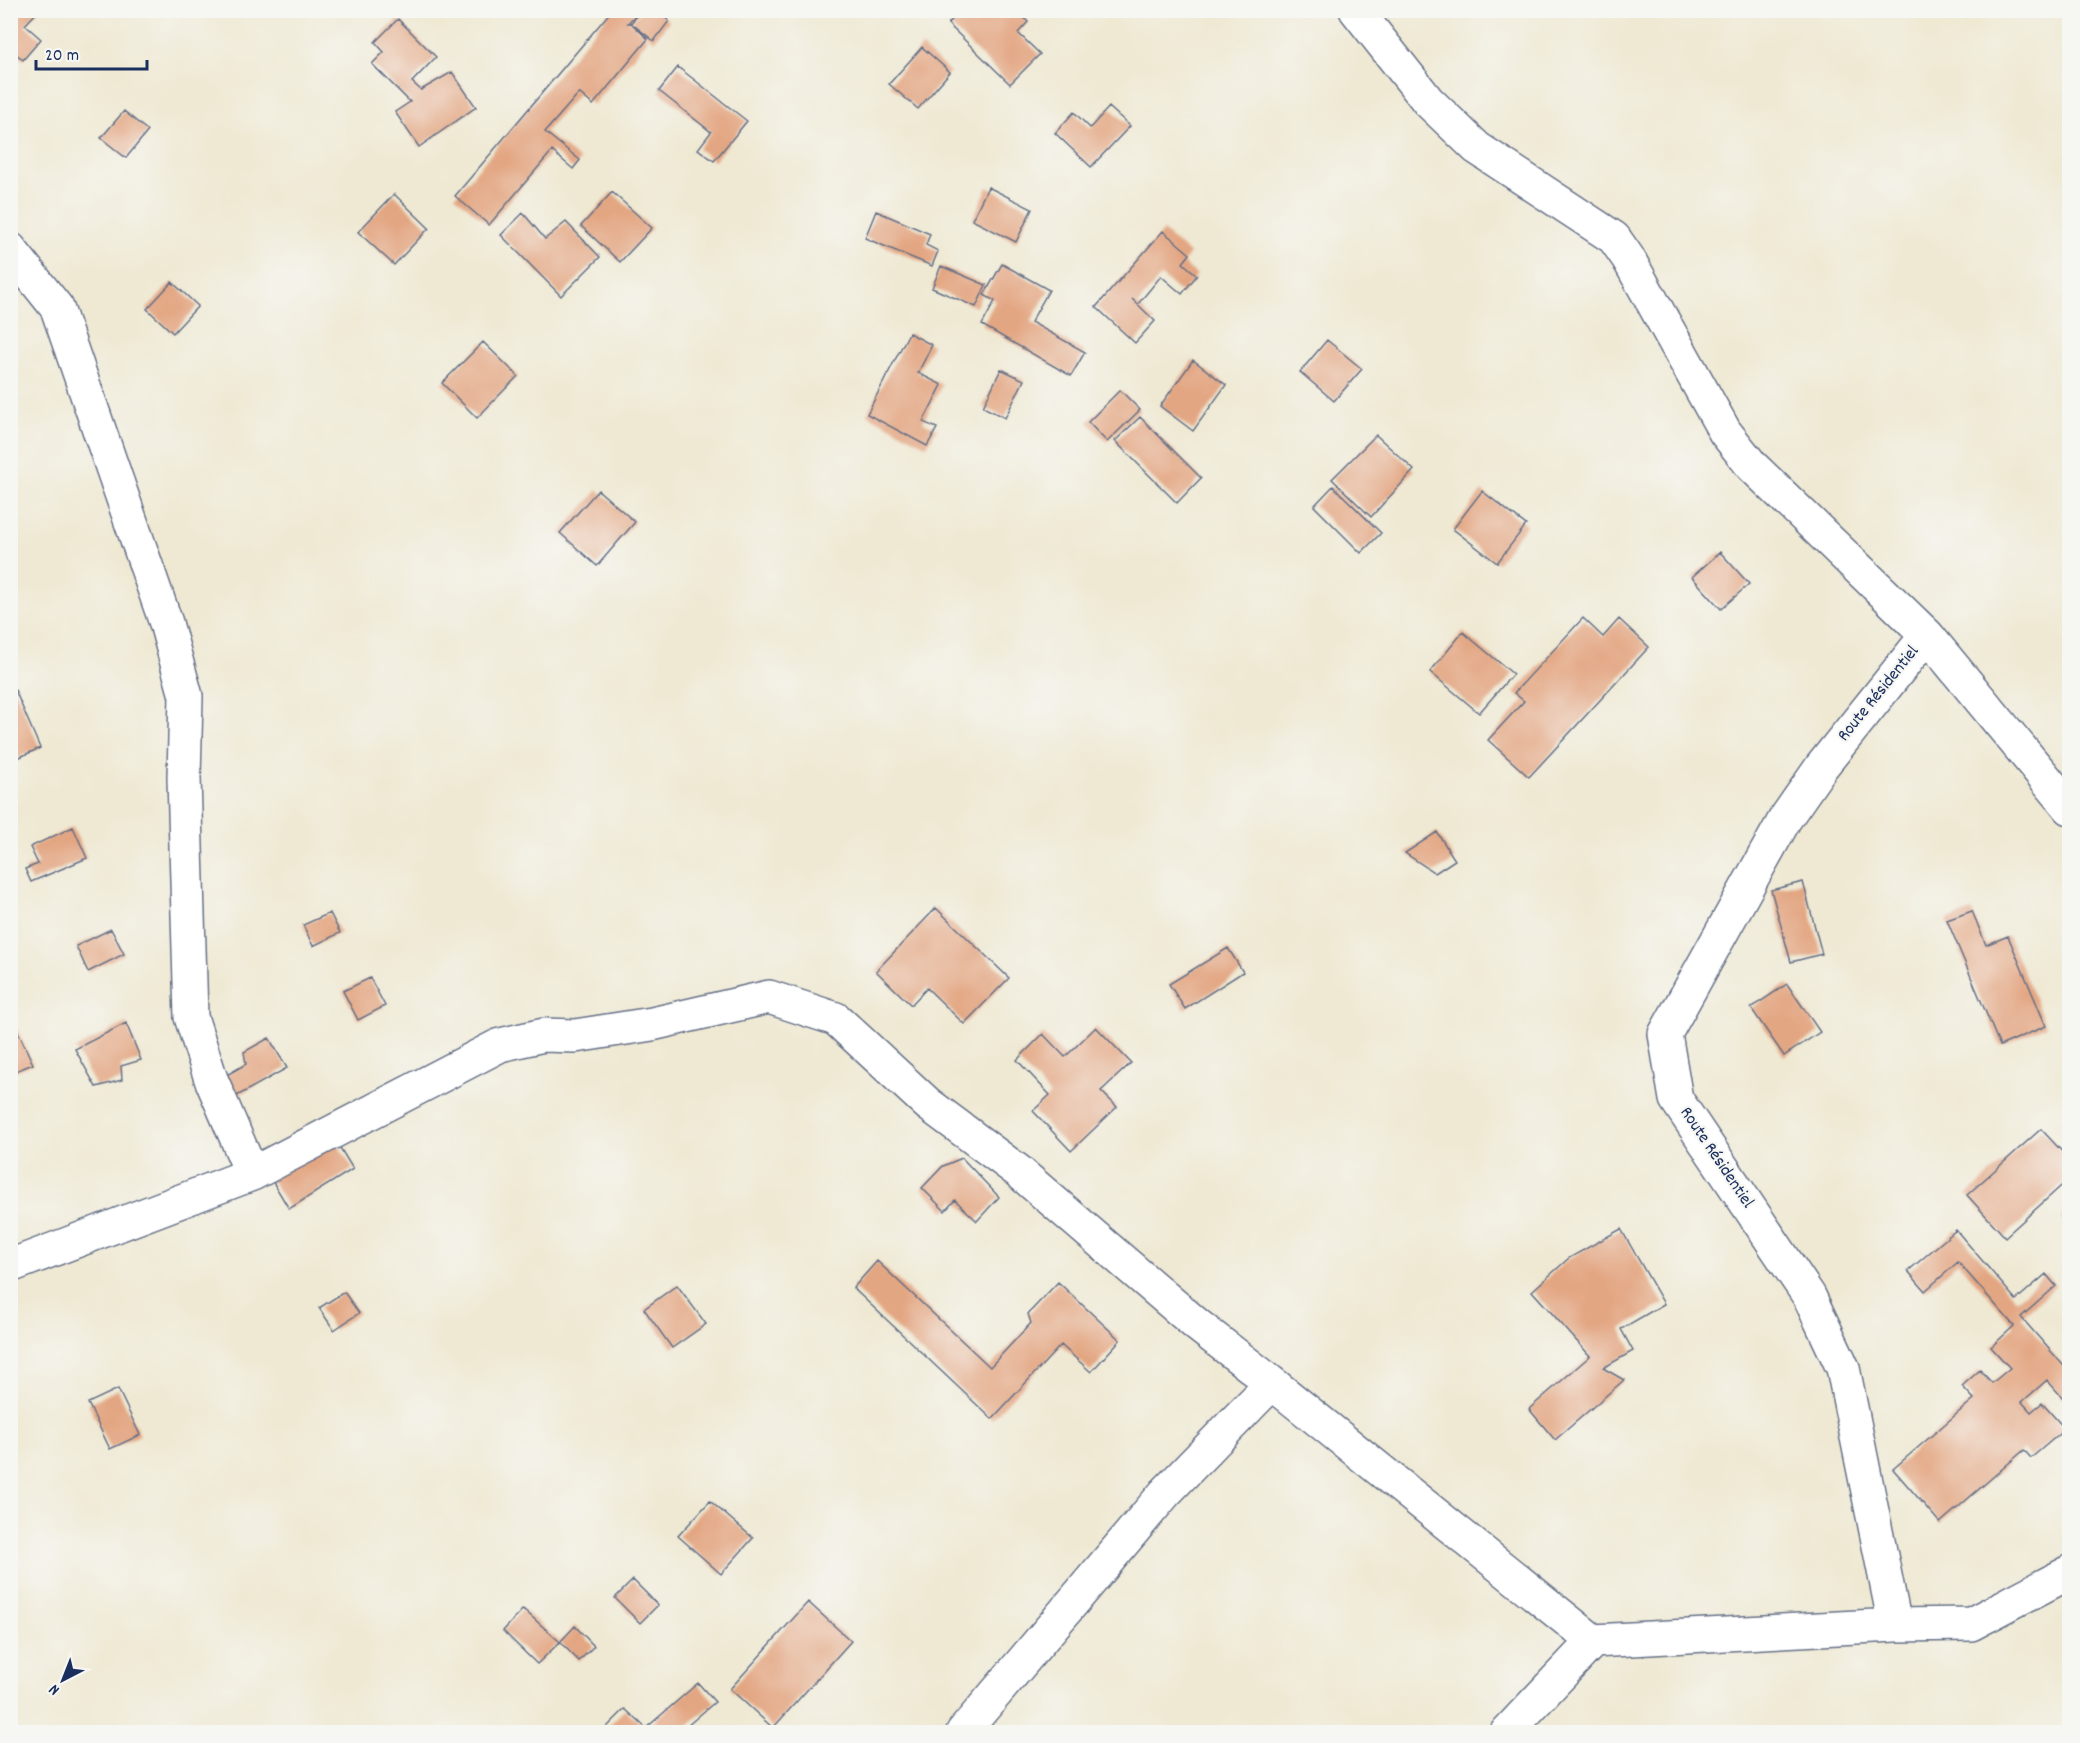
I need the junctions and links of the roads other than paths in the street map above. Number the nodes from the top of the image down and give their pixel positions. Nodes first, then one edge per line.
1 (1356, 10) edge
2 (10, 249) edge
3 (1927, 634) junction
4 (2070, 808) edge
5 (252, 1174) junction
6 (10, 1266) edge
7 (1272, 1383) junction
8 (2070, 1572) edge
9 (1895, 1625) junction
10 (1593, 1641) junction
11 (963, 1732) edge
12 (1507, 1732) edge

1 - 3 street
2 - 5 street
3 - 4 street
3 - 9 street, Route Résidentiel
5 - 6 street
5 - 7 street
7 - 10 street
7 - 11 street
8 - 9 street
9 - 10 street
10 - 12 street

